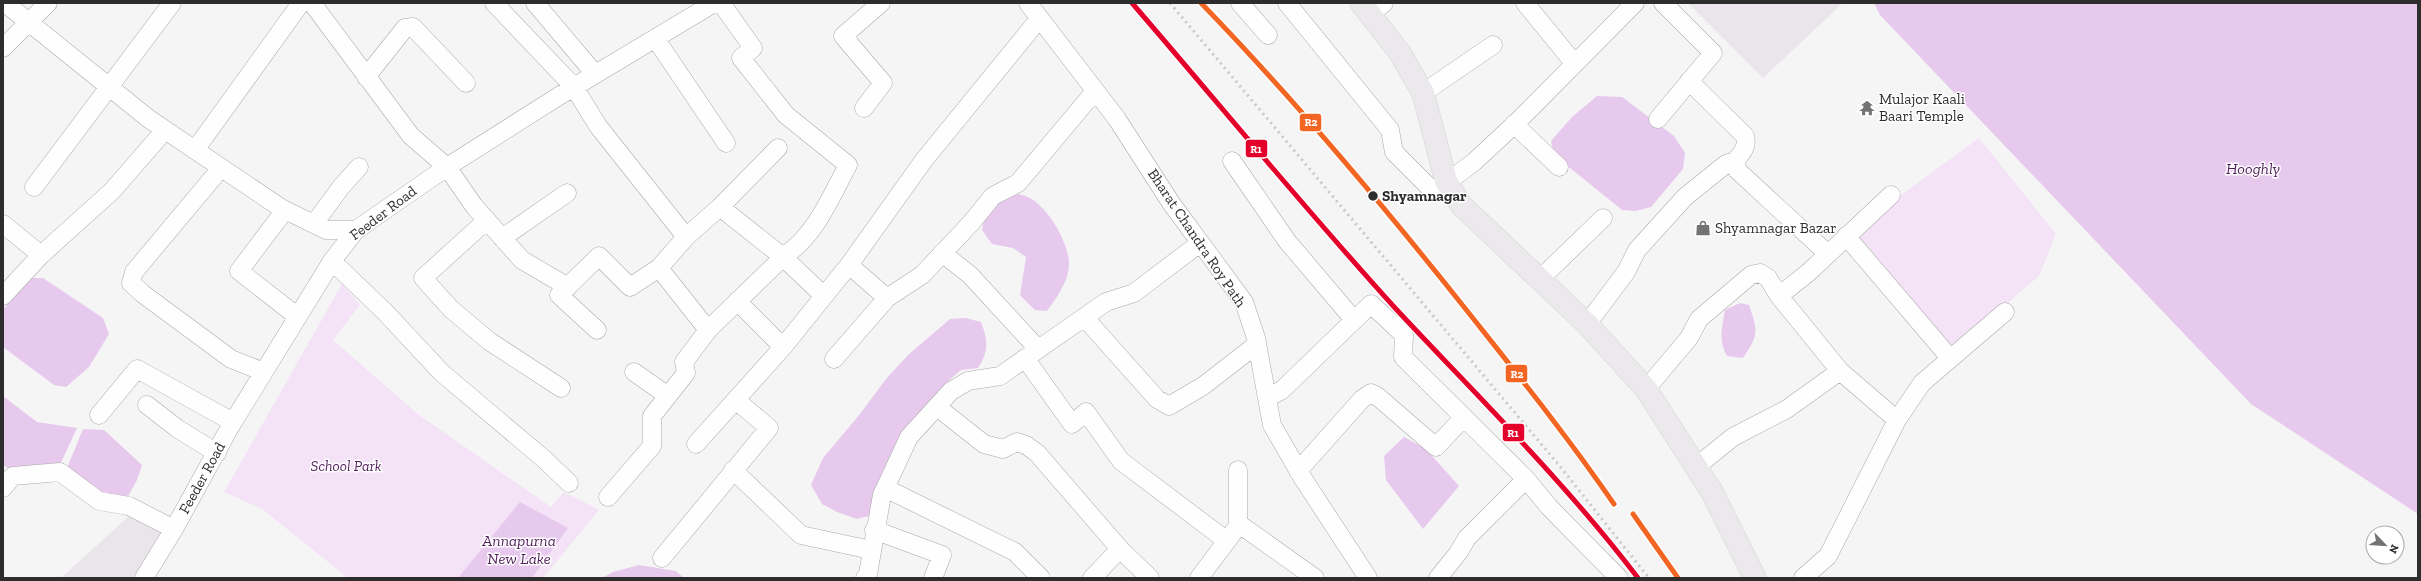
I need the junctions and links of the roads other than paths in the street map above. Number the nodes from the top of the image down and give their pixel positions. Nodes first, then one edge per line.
1 (5, 3) edge
2 (48, 3) edge
3 (172, 3) edge
4 (301, 3) edge
5 (312, 3) edge
6 (494, 3) edge
7 (535, 3) edge
8 (714, 3) edge
9 (721, 3) edge
10 (881, 3) edge
11 (1028, 3) edge
12 (1240, 3) edge
13 (1287, 3) edge
14 (1525, 3) edge
15 (1636, 3) edge
16 (1663, 3) edge
17 (1372, 7) edge
18 (1039, 19) junction
19 (30, 23) junction
20 (1268, 35) dead end
21 (655, 38) junction
22 (1493, 46) dead end
23 (3, 48) edge
24 (1574, 63) junction
25 (595, 74) junction
26 (366, 77) junction
27 (1690, 81) junction
28 (466, 83) dead end
29 (109, 86) junction
30 (574, 87) junction
31 (1096, 92) junction
32 (1423, 93) junction
33 (864, 108) dead end
34 (1658, 118) dead end
35 (1514, 124) junction
36 (165, 130) junction
37 (726, 143) dead end
38 (778, 148) dead end
39 (195, 150) junction
40 (1232, 161) dead end
41 (1735, 161) junction
42 (359, 167) dead end
43 (447, 167) junction
44 (1559, 167) dead end
45 (221, 168) junction
46 (1446, 181) junction
47 (34, 187) dead end
48 (567, 193) dead end
49 (1891, 196) dead end
50 (720, 207) junction
51 (285, 210) junction
52 (1603, 218) dead end
53 (487, 220) junction
54 (3, 224) edge
55 (314, 224) junction
56 (356, 230) junction
57 (1846, 236) junction
58 (686, 237) junction
59 (502, 238) junction
60 (1200, 243) junction
61 (942, 253) junction
62 (1827, 253) junction
63 (41, 256) junction
64 (784, 258) junction
65 (332, 261) junction
66 (849, 265) junction
67 (658, 268) junction
68 (1540, 279) junction
69 (568, 287) junction
70 (3, 296) edge
71 (824, 296) junction
72 (1779, 296) junction
73 (887, 298) junction
74 (737, 301) junction
75 (2005, 312) dead end
76 (298, 317) junction
77 (1084, 317) junction
78 (1354, 320) junction
79 (1587, 324) junction
80 (597, 330) dead end
81 (708, 330) junction
82 (1256, 345) junction
83 (783, 347) junction
84 (1032, 354) junction
85 (1950, 358) junction
86 (834, 359) dead end
87 (1840, 371) junction
88 (264, 372) junction
89 (634, 372) dead end
90 (561, 388) dead end
91 (1646, 389) junction
92 (668, 396) junction
93 (1267, 398) junction
94 (737, 401) junction
95 (147, 405) dead end
96 (937, 407) junction
97 (99, 415) dead end
98 (1464, 417) junction
99 (1897, 420) junction
100 (233, 422) junction
101 (696, 444) dead end
102 (216, 452) junction
103 (1697, 466) junction
104 (732, 470) junction
105 (1238, 470) dead end
106 (1298, 471) junction
107 (6, 478) edge
108 (1526, 479) junction
109 (568, 483) dead end
110 (885, 488) junction
111 (608, 497) dead end
112 (1238, 526) junction
113 (174, 529) junction
114 (874, 530) junction
115 (1227, 541) junction
116 (1120, 549) junction
117 (871, 550) junction
118 (662, 558) dead end
119 (1037, 577) edge
120 (144, 578) edge
121 (865, 578) edge
122 (934, 578) edge
123 (1092, 578) edge
124 (1150, 578) edge
125 (1199, 578) edge
126 (1315, 578) edge
127 (1368, 578) edge
128 (1438, 578) edge
129 (1619, 578) edge
130 (1754, 578) edge
131 (1803, 578) edge

1 - 19 street
2 - 19 street
3 - 29 street
4 - 39 street
5 - 26 street
6 - 30 street
7 - 25 street
8 - 21 street, Feeder Road
9 - 64 street
10 - 33 street
11 - 18 street, Bharat Chandra Roy Path
12 - 20 street
13 - 46 street
14 - 24 street
15 - 24 street
16 - 27 street
17 - 32 main road
18 - 31 street, Bharat Chandra Roy Path
18 - 66 street
19 - 23 street
19 - 29 street
21 - 25 street, Feeder Road
21 - 37 street
22 - 32 street
24 - 35 street
25 - 30 street, Feeder Road
26 - 28 street
26 - 43 street
27 - 34 street
27 - 41 street
29 - 36 street
29 - 47 street
30 - 43 street, Feeder Road
30 - 58 street
31 - 60 street, Bharat Chandra Roy Path
31 - 61 street
32 - 46 main road
35 - 44 street
35 - 46 street
36 - 39 street
36 - 63 street
38 - 50 street
39 - 45 street
40 - 78 street
41 - 62 street
41 - 79 street
42 - 55 street
43 - 53 street
43 - 56 street, Feeder Road
45 - 51 street
45 - 88 street
46 - 68 main road
48 - 59 street
49 - 57 street
50 - 58 street
50 - 64 street
51 - 55 street
51 - 76 street
52 - 68 street
53 - 59 street
53 - 90 street
54 - 63 street
55 - 56 street
56 - 65 street, Feeder Road
57 - 62 street
57 - 85 street
58 - 67 street
59 - 69 street
60 - 77 street
60 - 82 street, Bharat Chandra Roy Path
61 - 73 street
61 - 84 street
62 - 72 street
63 - 70 street
64 - 71 street
64 - 74 street
65 - 76 street, Feeder Road
65 - 109 street
66 - 71 street
66 - 73 street
67 - 69 street
67 - 81 street
68 - 79 main road
69 - 80 street
71 - 83 street
72 - 87 street
72 - 91 street
73 - 86 street
74 - 81 street
74 - 83 street
75 - 85 street
76 - 88 street, Feeder Road
77 - 82 street
77 - 84 street
78 - 93 street
78 - 98 street
79 - 91 main road
81 - 92 street
82 - 93 street, Bharat Chandra Roy Path
83 - 94 street
84 - 96 street
84 - 115 street
85 - 99 street
87 - 99 street
87 - 103 street
88 - 100 street, Feeder Road
89 - 92 street
91 - 103 main road
92 - 111 street
93 - 106 street, Bharat Chandra Roy Path
94 - 101 street
94 - 104 street
95 - 102 street
96 - 110 street
96 - 116 street
97 - 100 street
98 - 106 street
98 - 108 street
99 - 131 street
100 - 102 street, Feeder Road
102 - 113 street, Feeder Road
103 - 130 main road
104 - 117 street
104 - 118 street
105 - 112 street
106 - 127 street, Bharat Chandra Roy Path
107 - 113 street
108 - 128 street
108 - 129 street
110 - 114 street
110 - 119 street
112 - 115 street
112 - 126 street
113 - 120 street, Feeder Road
114 - 117 street
114 - 122 street
115 - 125 street
116 - 123 street
116 - 124 street
117 - 121 street

